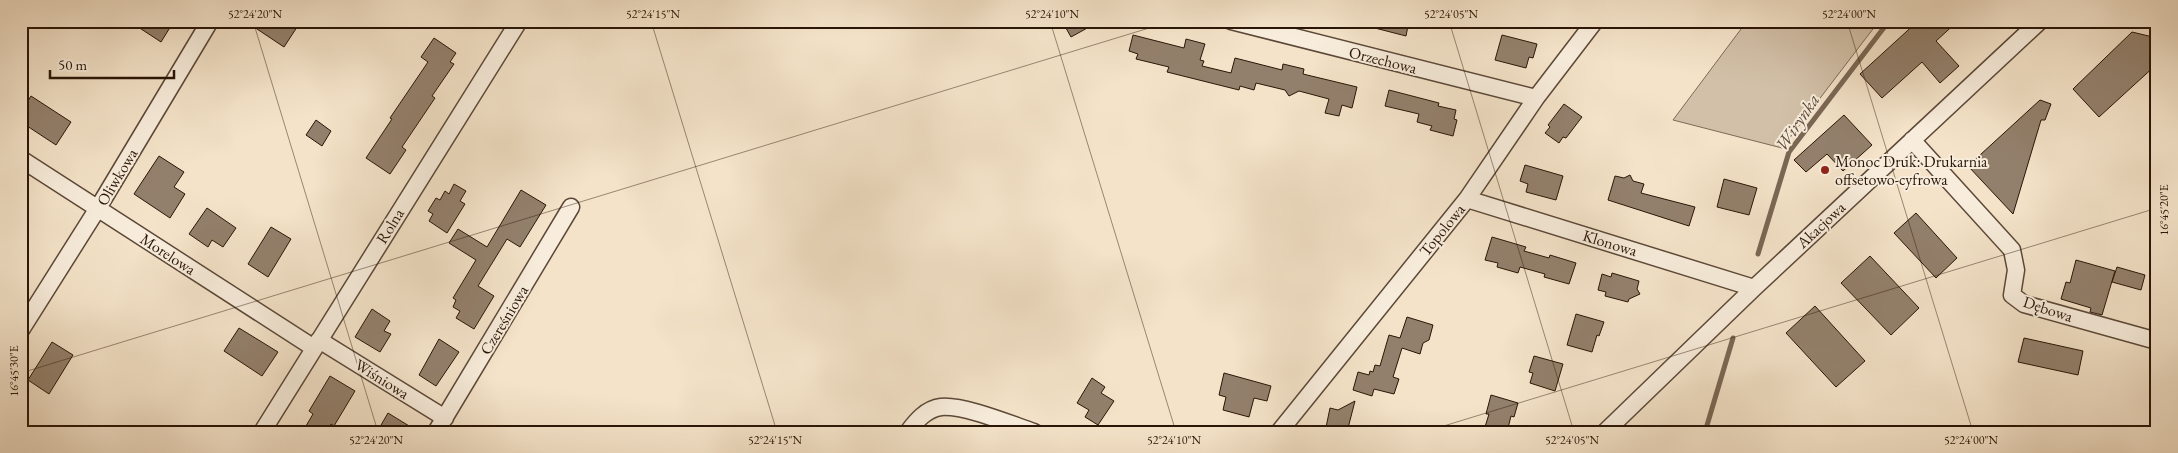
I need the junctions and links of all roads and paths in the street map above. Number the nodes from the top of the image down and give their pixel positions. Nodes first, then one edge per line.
1 (210, 21) edge
2 (518, 21) edge
3 (1231, 21) edge
4 (1595, 21) edge
5 (2040, 21) edge
6 (1536, 98) junction
7 (1912, 140) junction
8 (21, 159) edge
9 (1467, 199) junction
10 (571, 207) dead end
11 (98, 208) junction
12 (1754, 288) junction
13 (21, 330) edge
14 (2157, 341) edge
15 (316, 344) junction
16 (441, 425) edge
17 (262, 432) edge
18 (908, 432) edge
19 (1034, 432) edge
20 (1279, 432) edge
21 (1605, 432) edge

1 - 11 street, Oliwkowa
2 - 15 street, Rolna
3 - 6 street, Orzechowa
4 - 6 street, Topolowa
5 - 7 street, Akacjowa
6 - 9 street, Topolowa
7 - 12 street, Akacjowa
7 - 14 street, Dębowa
8 - 11 street, Morelowa
9 - 12 street, Klonowa
9 - 20 street, Topolowa
10 - 16 street, Czereśniowa
11 - 13 street, Oliwkowa
11 - 15 street, Morelowa
12 - 21 street, Akacjowa
15 - 16 street, Wiśniowa
15 - 17 street, Rolna
18 - 19 street

